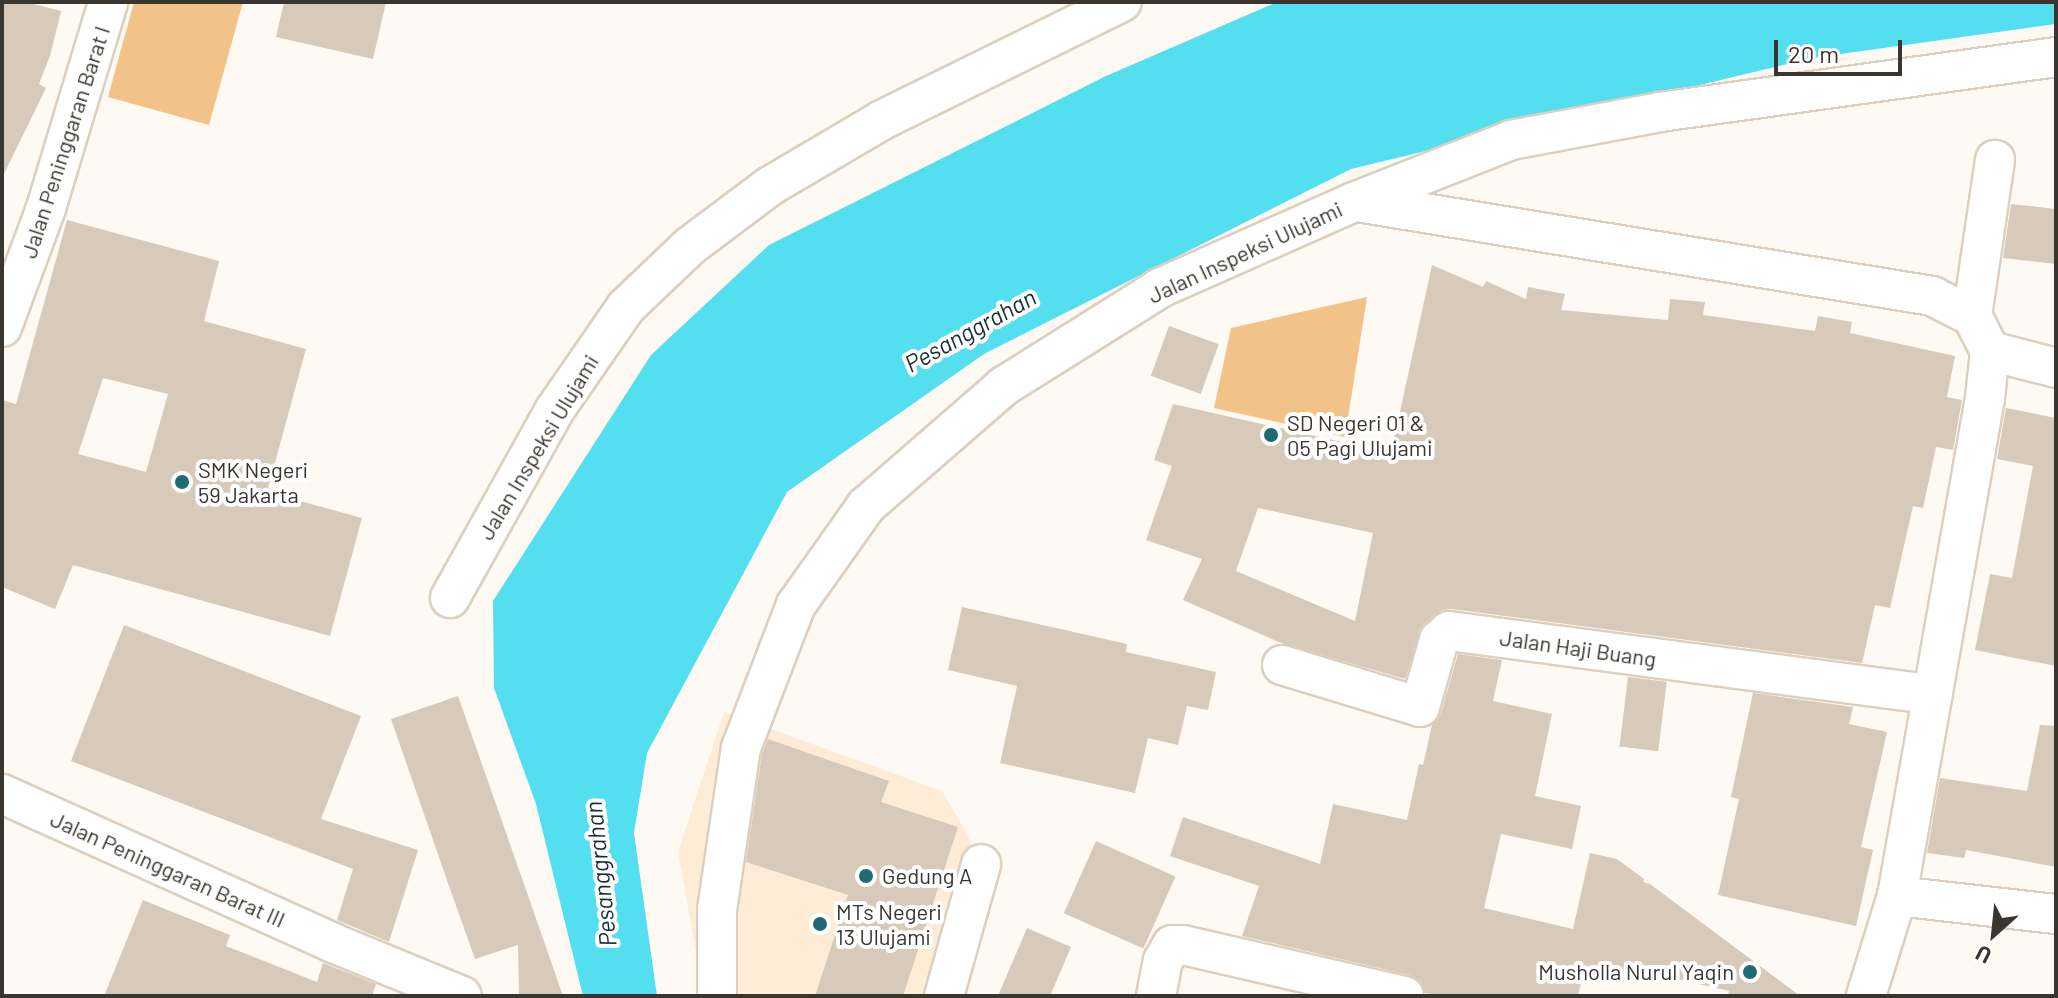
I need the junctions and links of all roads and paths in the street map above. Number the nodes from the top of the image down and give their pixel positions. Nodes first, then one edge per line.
1 (1122, 2) edge
2 (100, 5) edge
3 (2056, 57) edge
4 (1995, 160) dead end
5 (1354, 202) junction
6 (1972, 316) junction
7 (2, 327) edge
8 (1990, 351) junction
9 (2056, 368) edge
10 (450, 598) dead end
11 (1282, 665) dead end
12 (1933, 695) junction
13 (2, 794) edge
14 (981, 864) dead end
15 (1897, 896) junction
16 (2056, 914) edge
17 (1396, 995) edge
18 (462, 996) edge
19 (717, 996) edge
20 (944, 996) edge
21 (1156, 996) edge
22 (1866, 996) edge

1 - 10 street, Jalan Inspeksi Ulujami
2 - 7 street, Jalan Peninggaran Barat I
3 - 5 street, Jalan Inspeksi Ulujami
4 - 6 street
5 - 6 street
5 - 19 street, Jalan Inspeksi Ulujami
6 - 8 street
8 - 9 street
8 - 12 street
11 - 12 street, Jalan Haji Buang
12 - 15 street
13 - 18 street, Jalan Peninggaran Barat III
14 - 20 street
15 - 16 street
15 - 22 street
17 - 21 street

